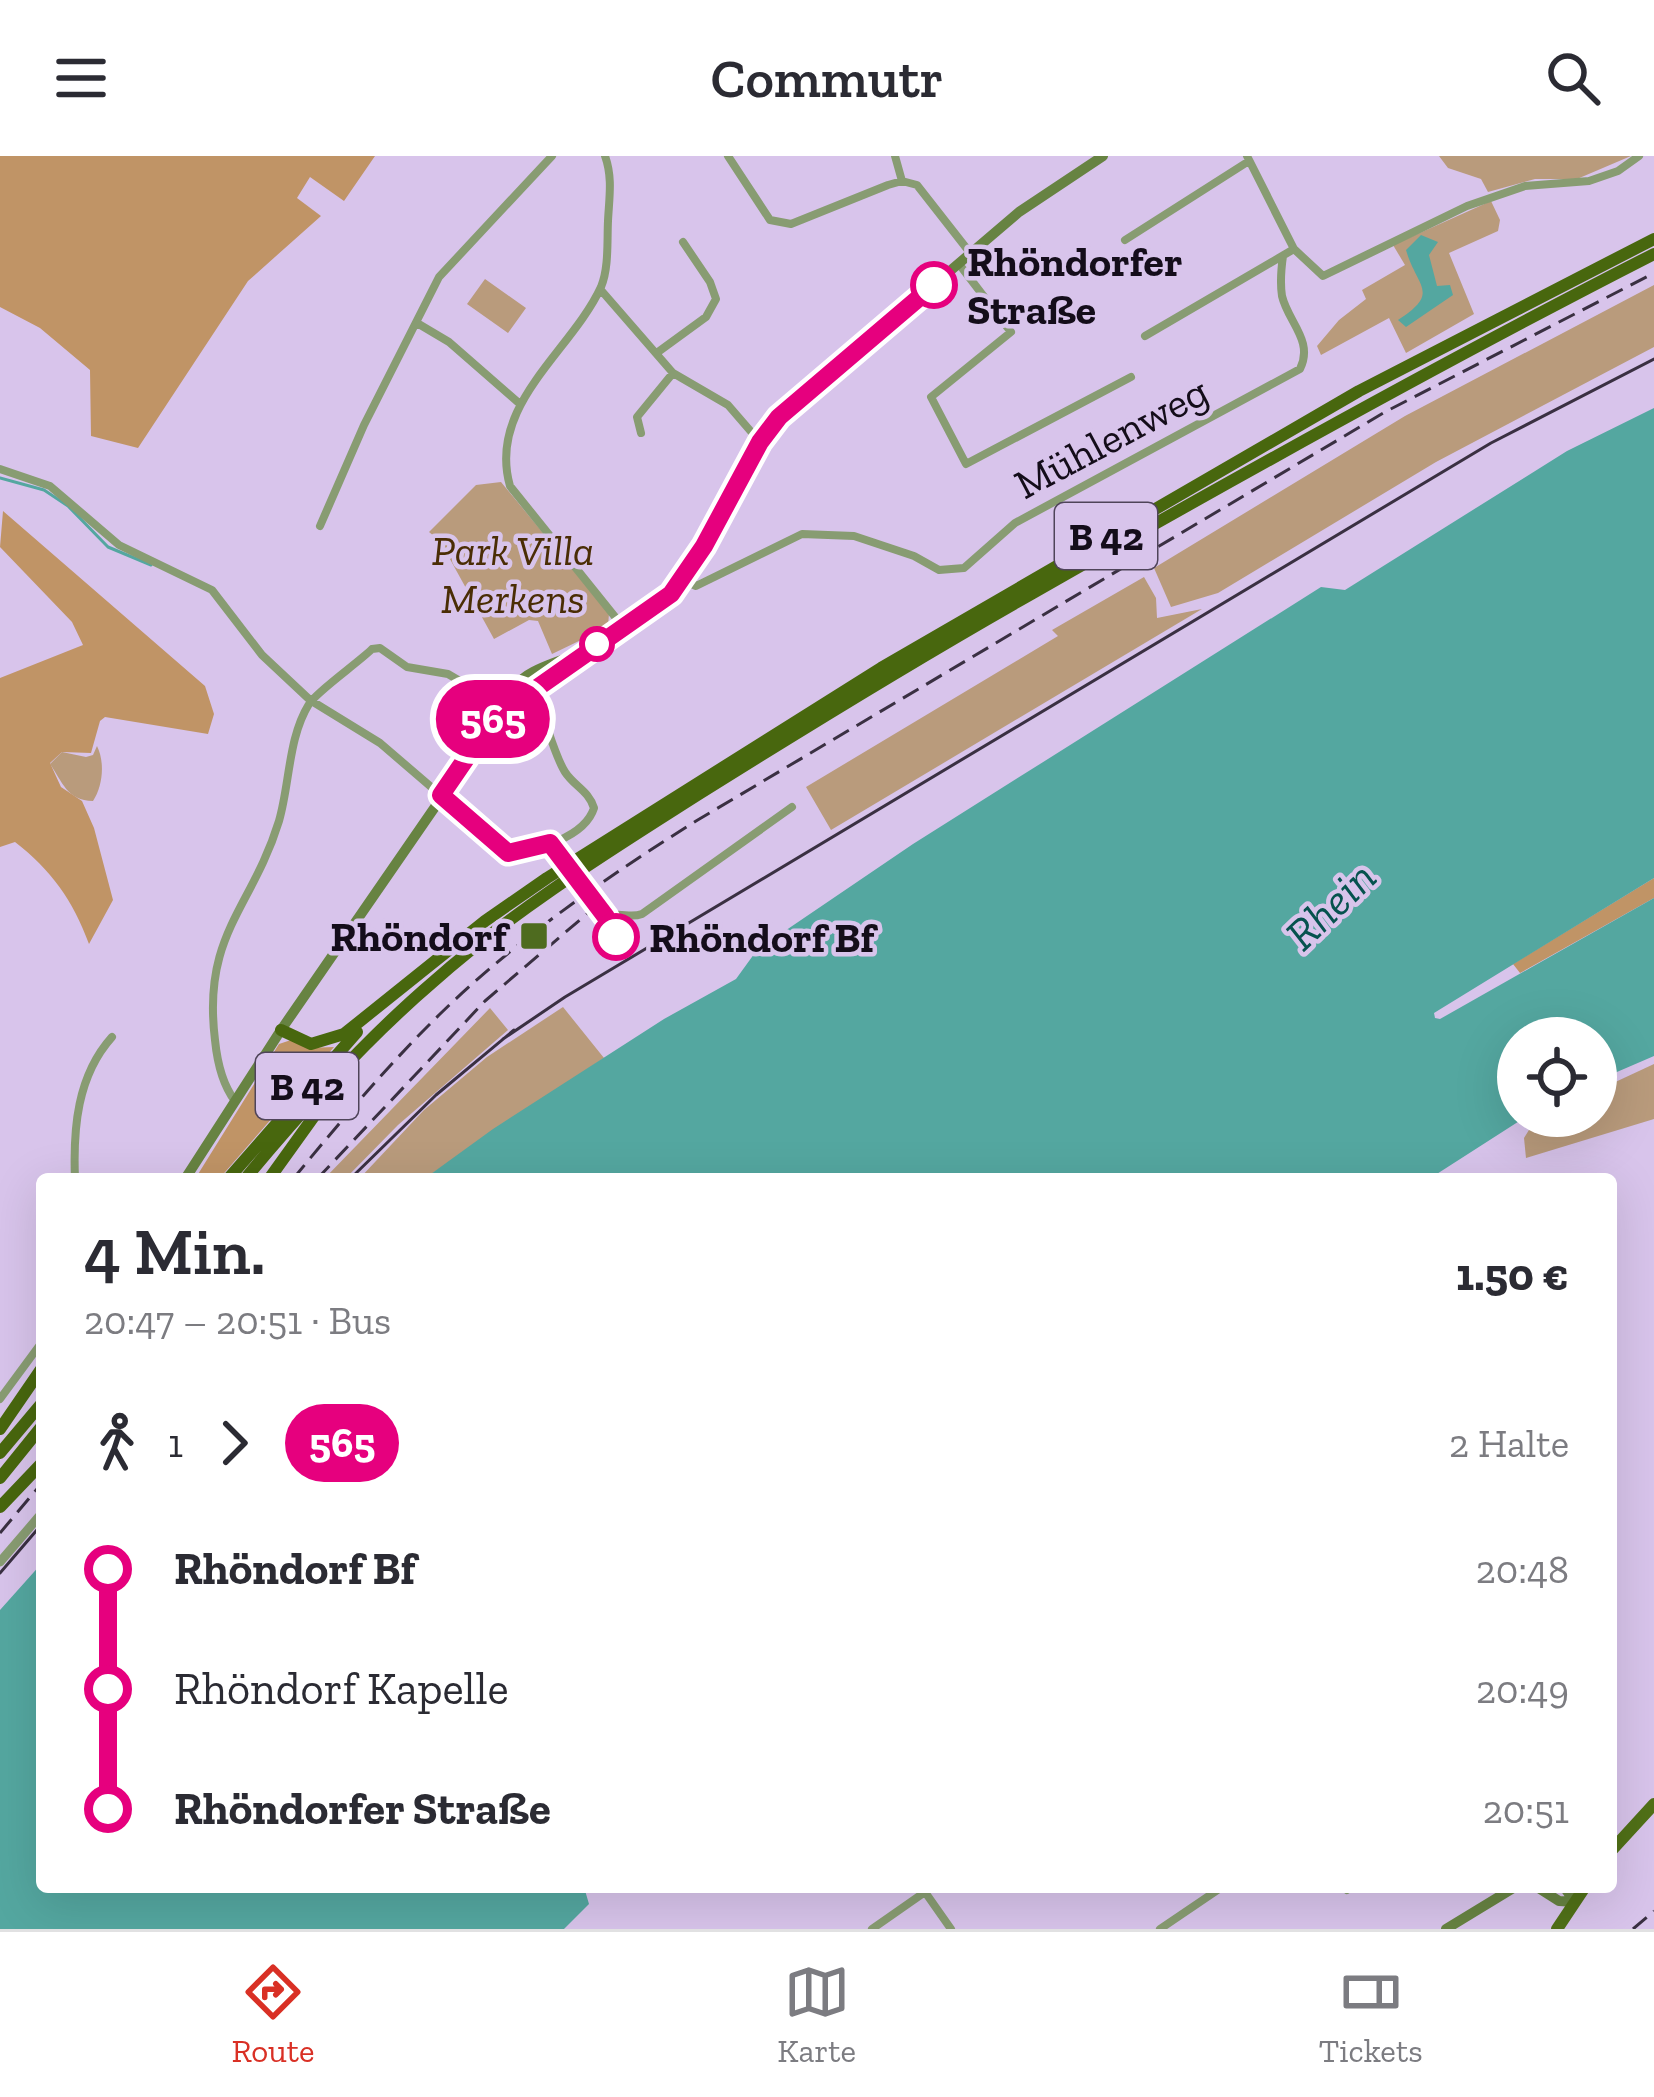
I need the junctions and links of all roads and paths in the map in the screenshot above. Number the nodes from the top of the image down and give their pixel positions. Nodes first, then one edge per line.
1 (552, 156) edge
2 (605, 156) edge
3 (728, 156) edge
4 (895, 156) edge
5 (1102, 156) edge
6 (1639, 156) edge
7 (1248, 158) edge
8 (902, 181) junction
9 (1654, 239) edge
10 (1125, 240) dead end
11 (683, 242) dead end
12 (1294, 249) junction
13 (970, 254) junction
14 (1654, 254) edge
15 (1283, 256) junction
16 (958, 264) junction
17 (600, 289) junction
18 (417, 323) junction
19 (1145, 336) dead end
20 (658, 352) junction
21 (673, 373) junction
22 (1131, 377) dead end
23 (520, 404) junction
24 (641, 434) dead end
25 (760, 442) junction
26 (0, 470) edge
27 (320, 526) dead end
28 (682, 580) junction
29 (624, 628) junction
30 (587, 650) junction
31 (516, 684) junction
32 (530, 693) junction
33 (310, 700) junction
34 (504, 707) junction
35 (441, 795) junction
36 (792, 807) dead end
37 (550, 843) junction
38 (572, 863) junction
39 (552, 883) junction
40 (600, 910) dead end
41 (392, 997) junction
42 (281, 1030) junction
43 (112, 1037) dead end
44 (366, 1044) junction
45 (236, 1101) junction
46 (75, 1173) edge
47 (188, 1173) edge
48 (233, 1173) edge
49 (250, 1173) edge
50 (273, 1173) edge
51 (36, 1350) edge
52 (36, 1377) edge
53 (0, 1399) edge
54 (36, 1410) edge
55 (0, 1429) edge
56 (36, 1433) edge
57 (0, 1454) edge
58 (36, 1469) edge
59 (0, 1478) edge
60 (0, 1507) edge
61 (36, 1520) edge
62 (0, 1562) edge
63 (1654, 1804) edge
64 (1617, 1844) edge
65 (924, 1893) edge
66 (926, 1893) edge
67 (1213, 1893) edge
68 (1505, 1893) edge
69 (1547, 1893) edge
70 (1568, 1893) edge
71 (1581, 1893) edge
72 (1575, 1902) junction
73 (872, 1929) edge
74 (951, 1929) edge
75 (1160, 1929) edge
76 (1446, 1929) edge
77 (1557, 1929) edge

1 - 18 street
2 - 17 street
3 - 8 street
4 - 8 street
5 - 13 main road
6 - 12 street
7 - 10 street
7 - 12 street
8 - 13 street
9 - 38 highway, B 42
11 - 20 street
12 - 15 street
13 - 16 main road
14 - 38 highway, B 42
15 - 19 street
15 - 28 street, Mühlenweg
16 - 22 street
16 - 25 main road
17 - 20 street
17 - 23 street
18 - 23 street
18 - 27 street
20 - 21 street
21 - 24 street
21 - 25 street
23 - 29 street
25 - 28 main road
26 - 33 street
28 - 29 main road
29 - 30 main road
30 - 31 main road
30 - 32 main road
31 - 32 main road
31 - 34 main road
32 - 34 main road
32 - 37 street
33 - 34 street
33 - 35 street
33 - 45 street
34 - 35 main road
35 - 37 street
35 - 42 main road
36 - 40 street
37 - 38 street
38 - 39 highway, B 42
39 - 41 highway, B 42
39 - 44 highway, B 42
41 - 42 highway, B 42
41 - 48 highway, B 42
42 - 45 main road
43 - 46 street
44 - 49 highway, B 42
44 - 50 highway, B 42
45 - 47 main road
51 - 53 street
52 - 55 highway
54 - 57 highway
56 - 59 highway
58 - 60 highway
61 - 62 street
63 - 64 main road
65 - 73 street
66 - 74 street
67 - 75 street
68 - 76 main road
69 - 72 main road
70 - 72 main road
71 - 72 main road
72 - 77 main road

